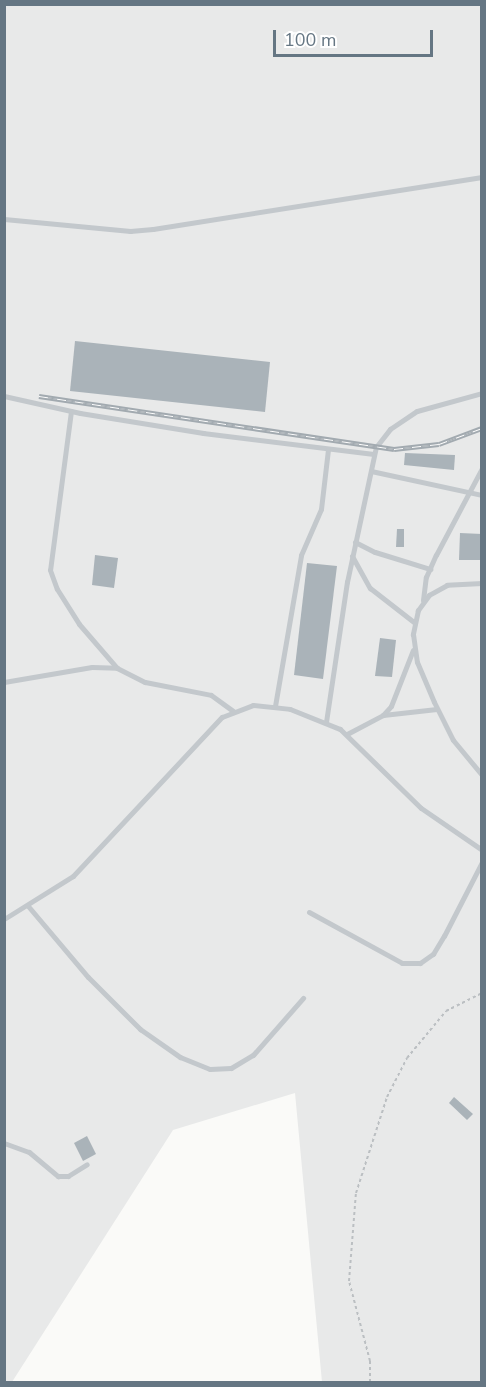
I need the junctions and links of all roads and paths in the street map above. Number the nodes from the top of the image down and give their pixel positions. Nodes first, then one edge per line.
1 (482, 177) edge
2 (4, 219) edge
3 (482, 393) edge
4 (4, 396) edge
5 (71, 411) junction
6 (327, 449) junction
7 (374, 454) junction
8 (482, 468) edge
9 (371, 471) junction
10 (469, 492) junction
11 (482, 495) edge
12 (355, 542) junction
13 (352, 556) junction
14 (430, 568) junction
15 (482, 584) edge
16 (423, 601) junction
17 (415, 623) junction
18 (414, 648) junction
19 (117, 669) junction
20 (4, 682) edge
21 (275, 706) junction
22 (437, 709) junction
23 (233, 711) junction
24 (383, 715) junction
25 (326, 722) junction
26 (348, 734) junction
27 (482, 775) edge
28 (482, 850) edge
29 (482, 862) edge
30 (28, 906) junction
31 (309, 912) dead end
32 (4, 920) edge
33 (482, 993) edge
34 (303, 998) dead end
35 (4, 1143) edge
36 (87, 1164) dead end
37 (370, 1383) edge

1 - 2 lane
3 - 7 lane
4 - 5 lane
5 - 6 lane
5 - 19 lane
6 - 7 lane
6 - 21 lane
7 - 9 lane
8 - 10 lane
9 - 10 lane
9 - 12 lane
10 - 11 lane
10 - 14 lane
12 - 13 lane
12 - 14 lane
13 - 17 lane
13 - 25 lane
14 - 16 lane
15 - 16 lane
16 - 17 lane
17 - 18 lane
18 - 22 lane
18 - 24 lane
19 - 20 lane
19 - 23 lane
21 - 23 lane
21 - 25 lane
22 - 24 lane
22 - 27 lane
23 - 30 lane
24 - 26 lane
25 - 26 lane
26 - 28 lane
29 - 31 lane
30 - 32 lane
30 - 34 lane
33 - 37 path
35 - 36 lane

